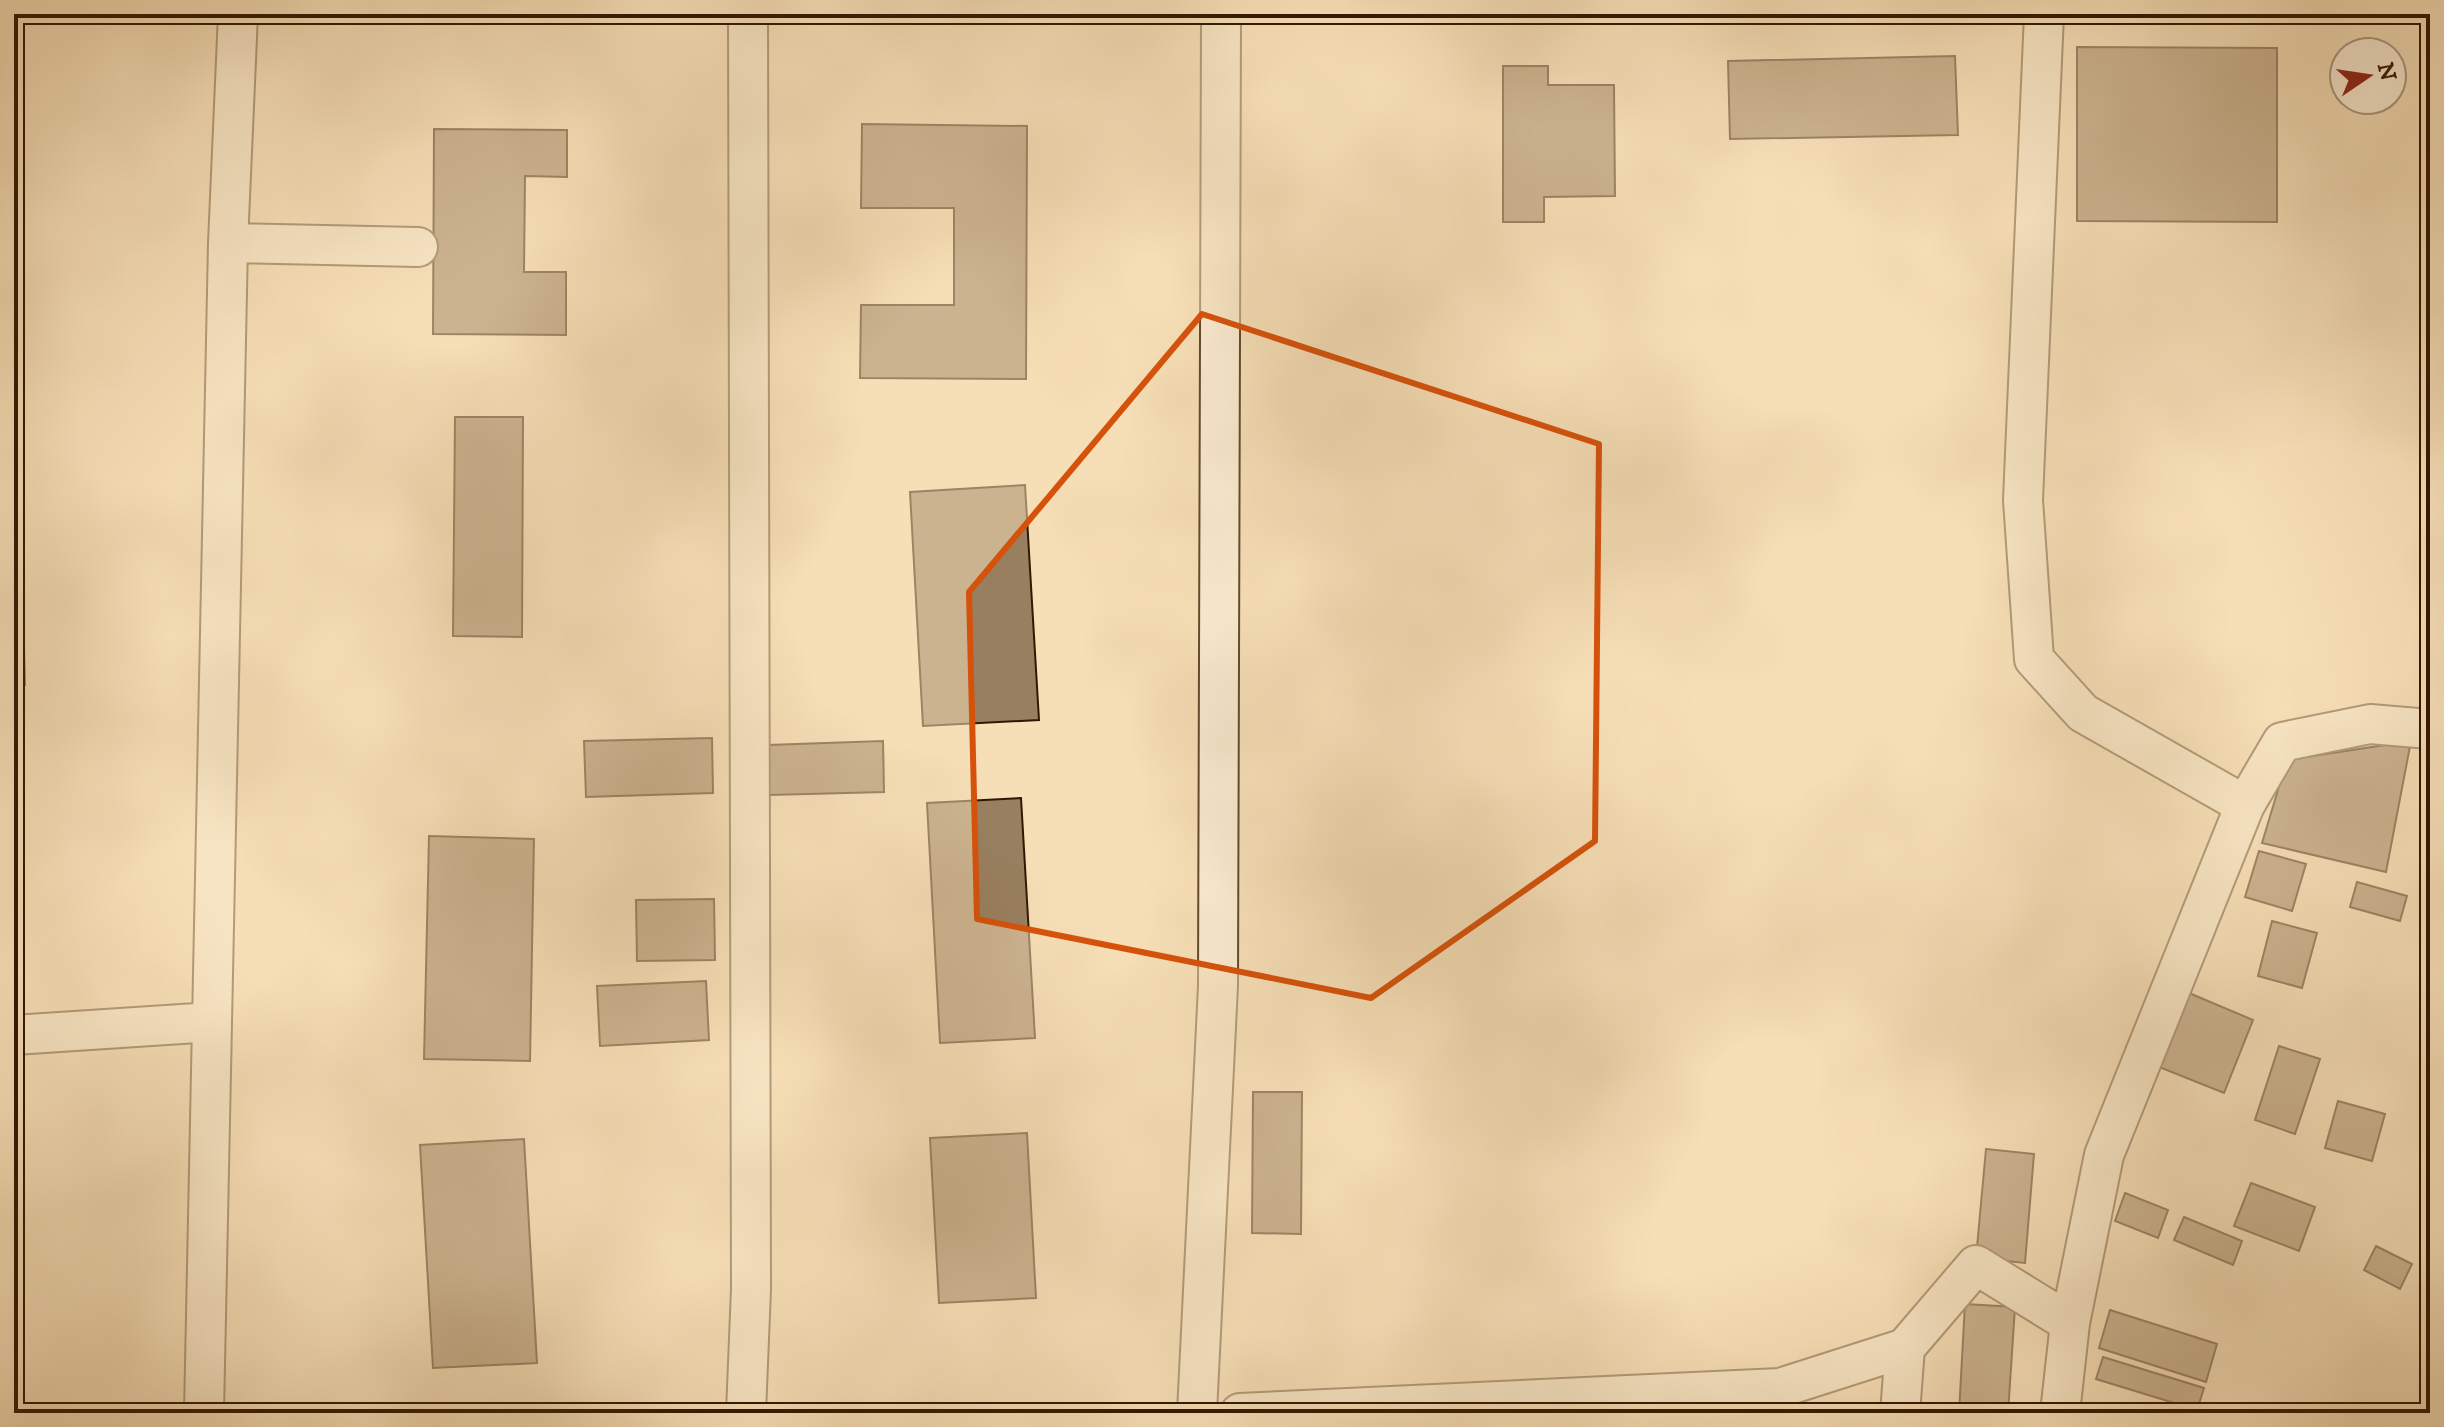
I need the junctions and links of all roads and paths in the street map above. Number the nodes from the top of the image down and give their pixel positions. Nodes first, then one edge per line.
1 (238, 14) edge
2 (748, 14) edge
3 (1221, 14) edge
4 (2044, 14) edge
5 (228, 243) junction
6 (418, 247) dead end
7 (2430, 729) edge
8 (2245, 805) junction
9 (212, 1022) junction
10 (14, 1035) edge
11 (2070, 1323) junction
12 (1905, 1348) junction
13 (1657, 1403) edge
14 (204, 1413) edge
15 (746, 1413) edge
16 (1197, 1413) edge
17 (1240, 1413) edge
18 (1900, 1413) edge
19 (2060, 1413) edge

1 - 5 street
2 - 15 street
3 - 16 street
4 - 8 street
5 - 6 street
5 - 9 street
7 - 8 street
8 - 11 street
9 - 10 street
9 - 14 street
11 - 12 street
11 - 19 street
12 - 13 street
12 - 18 street
13 - 17 street

